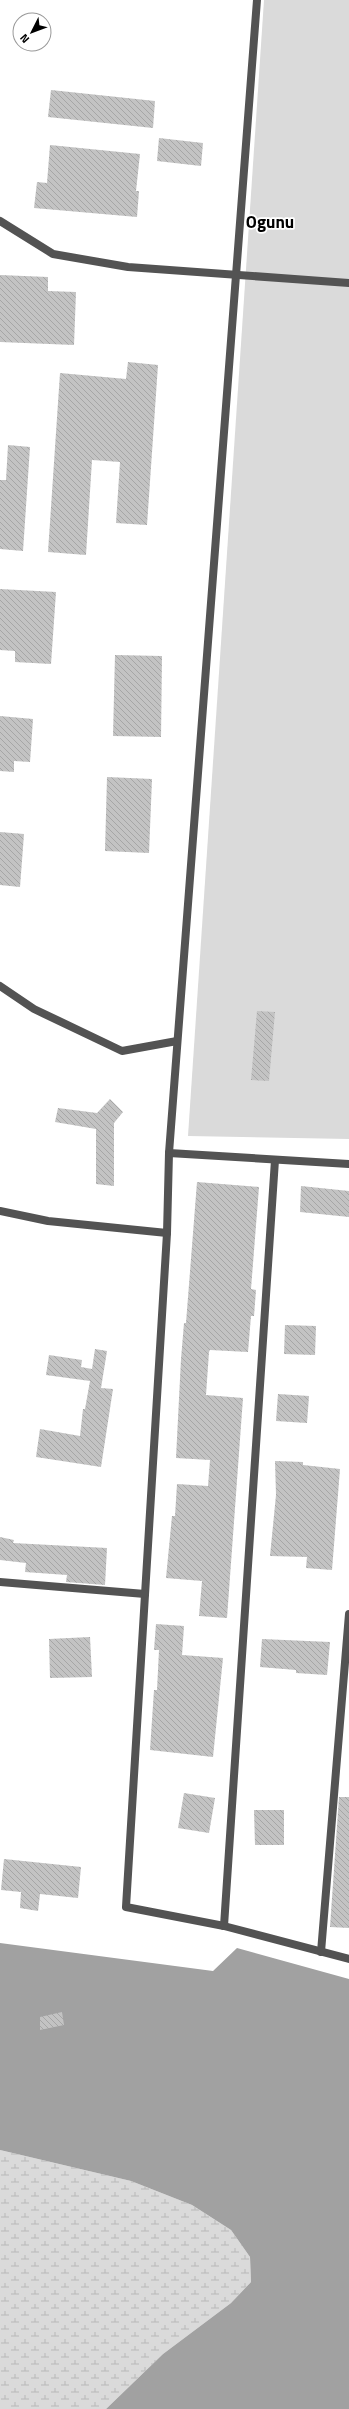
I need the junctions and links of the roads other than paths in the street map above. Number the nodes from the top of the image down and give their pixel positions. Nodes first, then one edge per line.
1 (257, 0) edge
2 (0, 221) edge
3 (235, 276) junction
4 (349, 283) edge
5 (0, 986) edge
6 (177, 1041) junction
7 (168, 1153) junction
8 (275, 1160) junction
9 (349, 1164) edge
10 (0, 1211) edge
11 (167, 1232) junction
12 (0, 1582) edge
13 (146, 1594) junction
14 (349, 1614) edge
15 (224, 1926) junction
16 (321, 1952) junction
17 (349, 1959) edge

1 - 3 street
2 - 3 street
3 - 4 street
3 - 6 street
5 - 6 street
6 - 7 street
7 - 8 street
7 - 11 street
8 - 9 street
8 - 15 street
10 - 11 street
11 - 13 street
12 - 13 street
13 - 15 street
14 - 16 street
15 - 16 street
16 - 17 street

